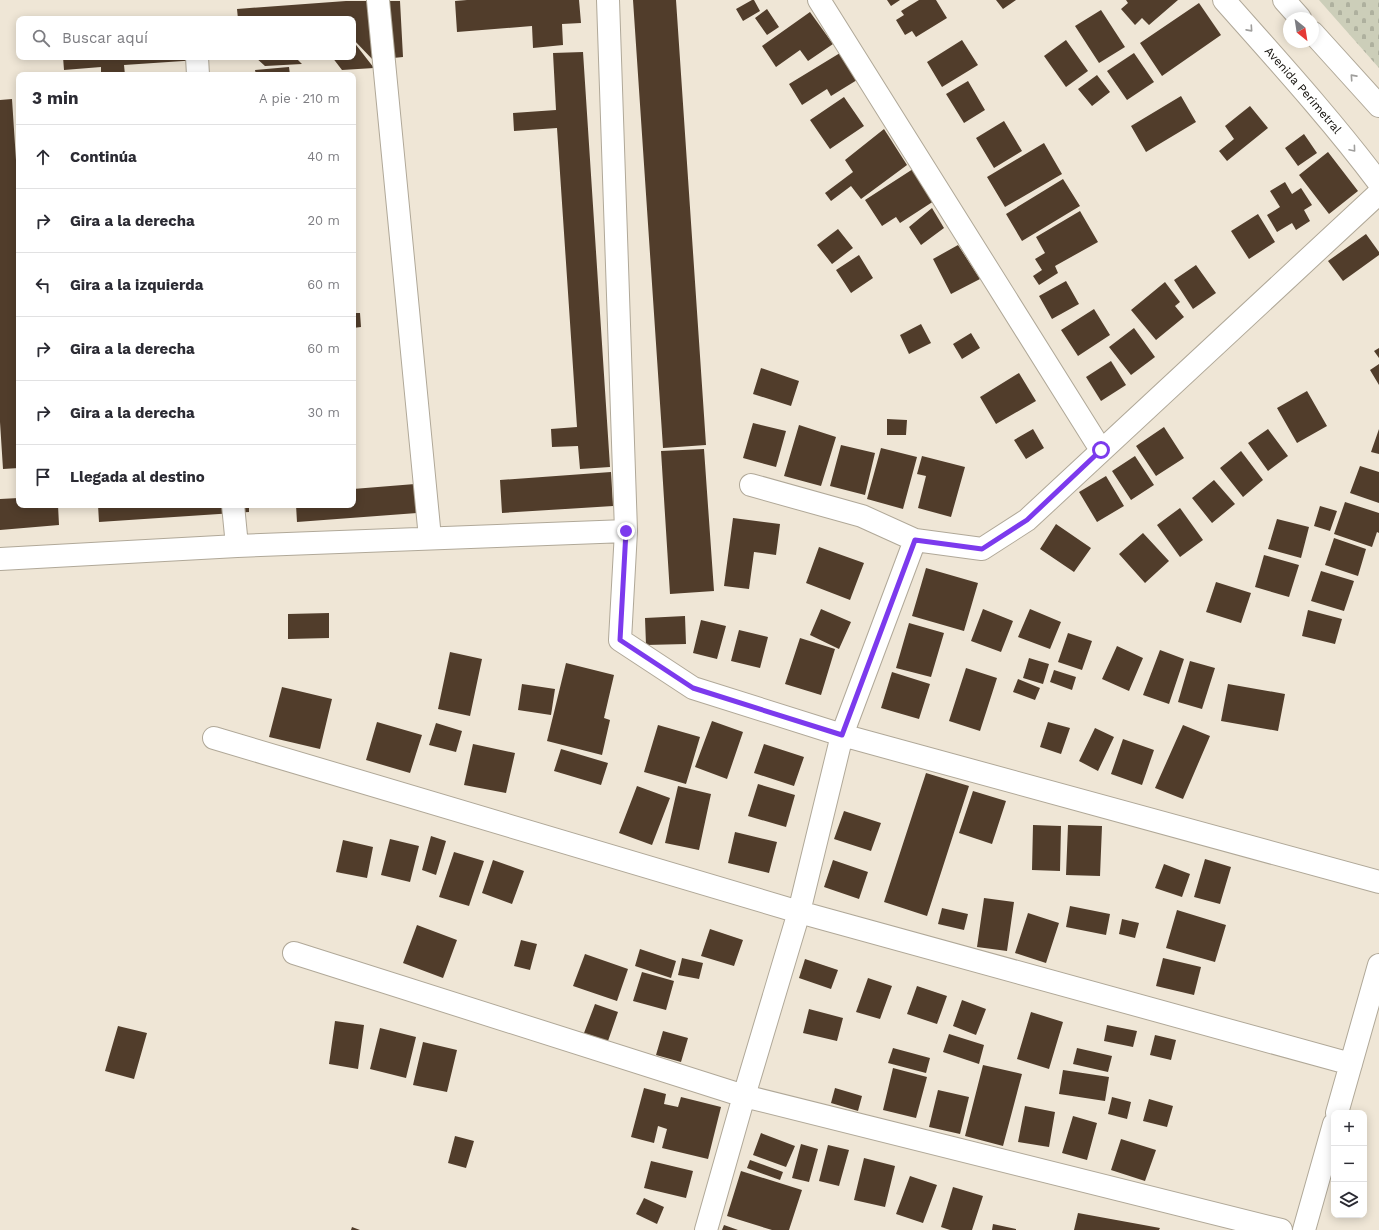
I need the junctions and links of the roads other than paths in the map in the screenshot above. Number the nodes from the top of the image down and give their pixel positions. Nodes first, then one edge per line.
1 (378, 0) edge
2 (608, 0) edge
3 (819, 0) edge
4 (1224, 0) edge
5 (1284, 0) edge
6 (1295, 12) edge
7 (1319, 40) edge
8 (197, 60) edge
9 (198, 72) edge
10 (1379, 106) edge
11 (1379, 183) edge
12 (1379, 193) edge
13 (1101, 450) junction
14 (751, 485) dead end
15 (234, 508) edge
16 (626, 531) junction
17 (430, 538) junction
18 (915, 540) junction
19 (237, 546) junction
20 (0, 559) edge
21 (842, 735) junction
22 (214, 738) dead end
23 (1379, 882) edge
24 (798, 912) junction
25 (294, 953) dead end
26 (1379, 965) edge
27 (1351, 1064) junction
28 (744, 1096) junction
29 (1338, 1110) edge
30 (1331, 1135) edge
31 (706, 1230) edge
32 (1281, 1230) edge
33 (1304, 1230) edge

1 - 17 street
2 - 16 street
3 - 13 street
4 -> 11 street, Avenida Perimetral
5 - 6 street
10 -> 7 street
8 - 9 street
12 - 13 street
13 - 18 street
14 - 18 street
15 - 19 street
16 - 17 street
16 - 21 street
17 - 19 street
18 - 21 street
19 - 20 street
21 - 23 street
21 - 24 street
22 - 24 street
24 - 27 street
24 - 28 street
25 - 28 street
26 - 27 street
27 - 29 street
28 - 31 street
28 - 32 street
30 - 33 street

